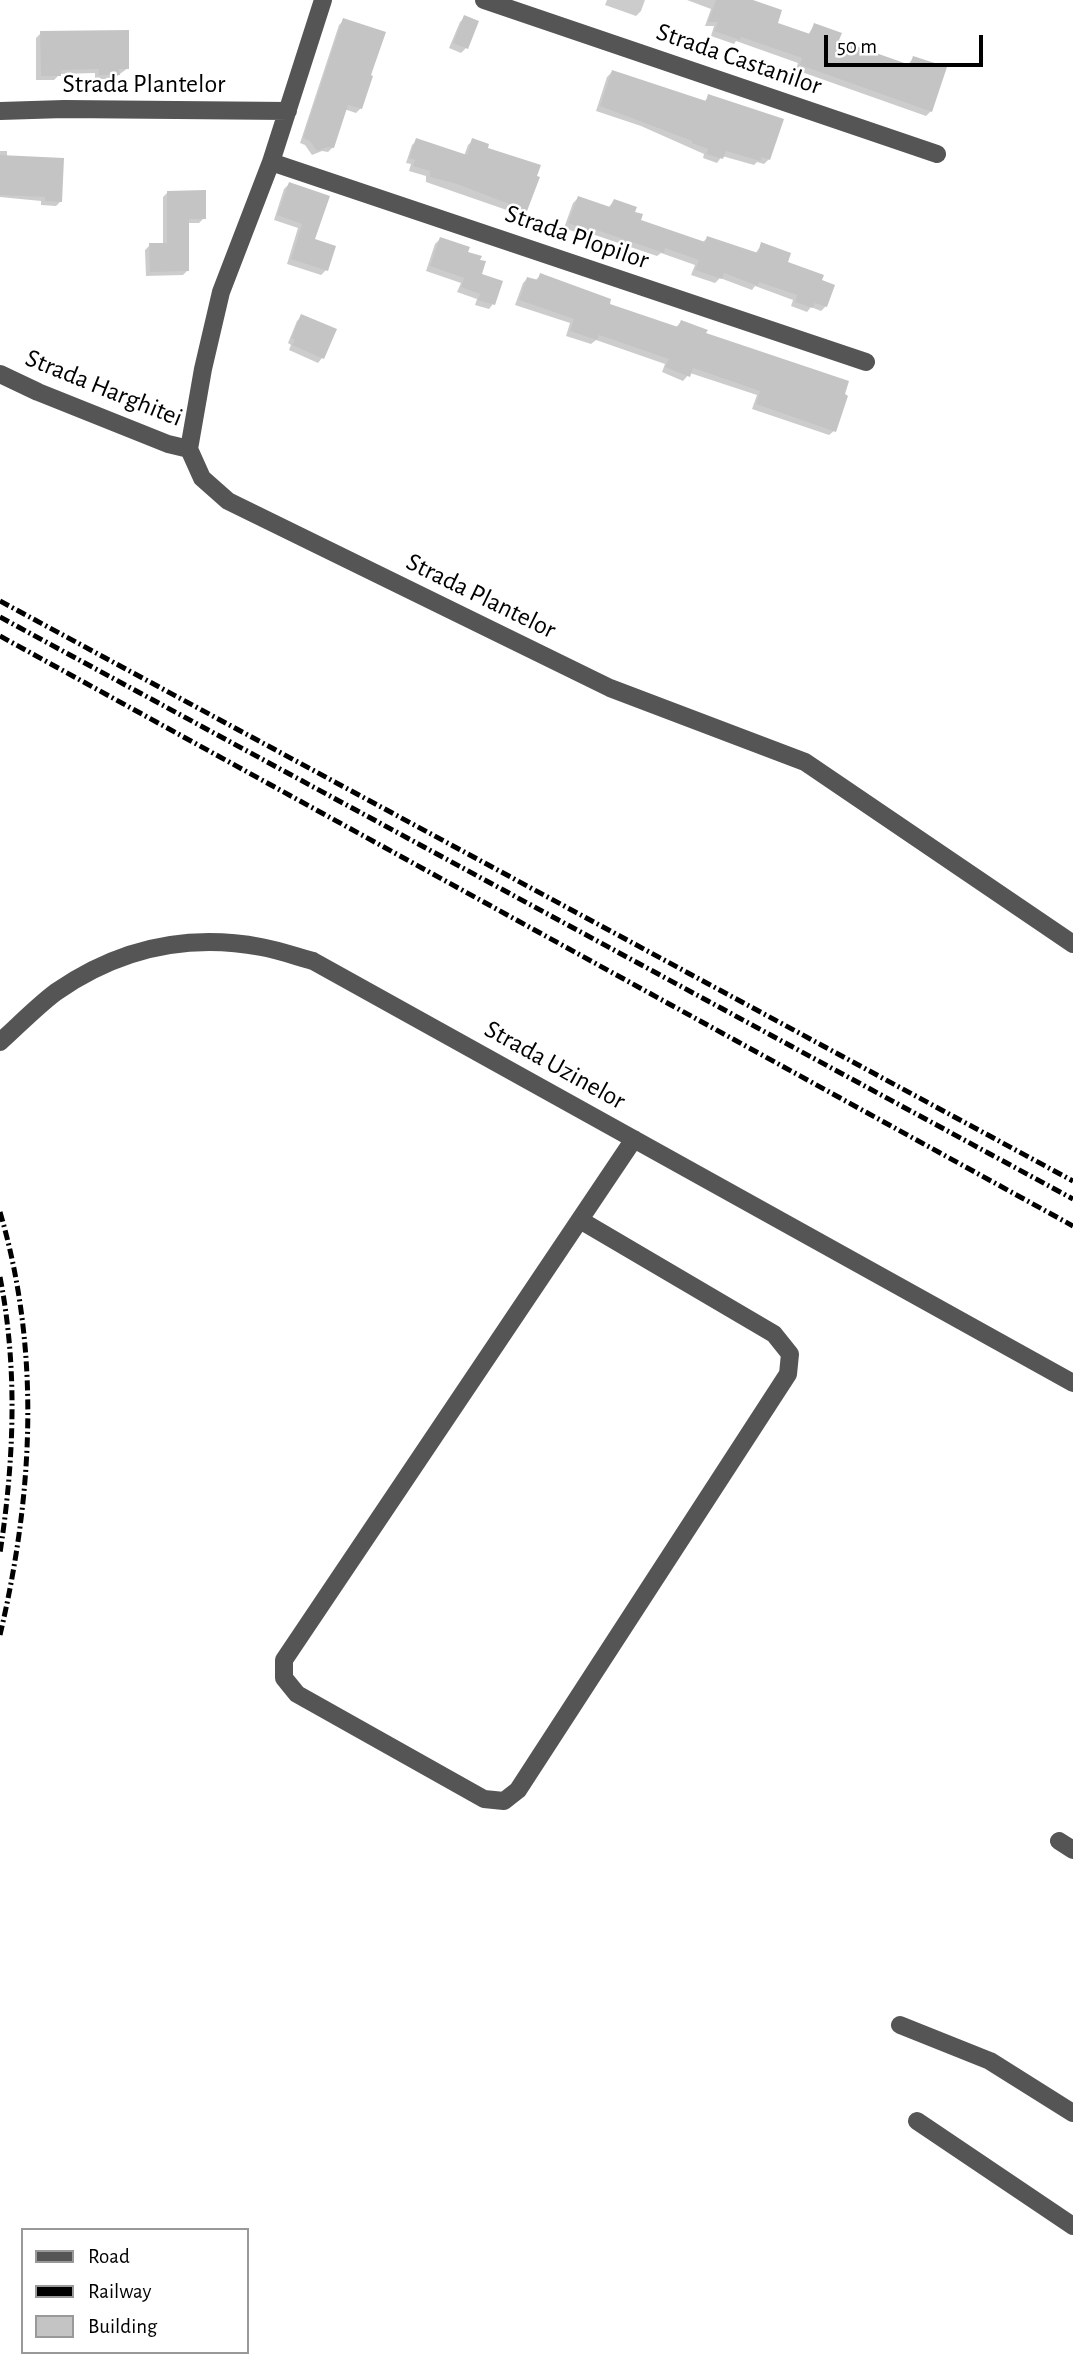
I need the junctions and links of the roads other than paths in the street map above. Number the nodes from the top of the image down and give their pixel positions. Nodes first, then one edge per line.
1 (323, 0) edge
2 (484, 0) edge
3 (0, 111) edge
4 (288, 111) junction
5 (937, 154) dead end
6 (271, 162) junction
7 (866, 362) dead end
8 (0, 374) edge
9 (188, 449) junction
10 (1073, 944) edge
11 (0, 1042) edge
12 (634, 1139) junction
13 (580, 1220) junction
14 (1073, 1383) edge
15 (900, 2025) dead end
16 (1073, 2113) edge
17 (917, 2121) dead end
18 (1073, 2226) edge

1 - 4 street
2 - 5 street, Strada Castanilor
3 - 4 street, Strada Plantelor
4 - 6 street
6 - 7 street, Strada Plopilor
6 - 9 street
8 - 9 street, Strada Harghitei
9 - 10 street, Strada Plantelor
11 - 12 street, Strada Uzinelor
12 - 13 street
12 - 14 street, Strada Uzinelor
13 - 13 street
15 - 16 street
17 - 18 street

